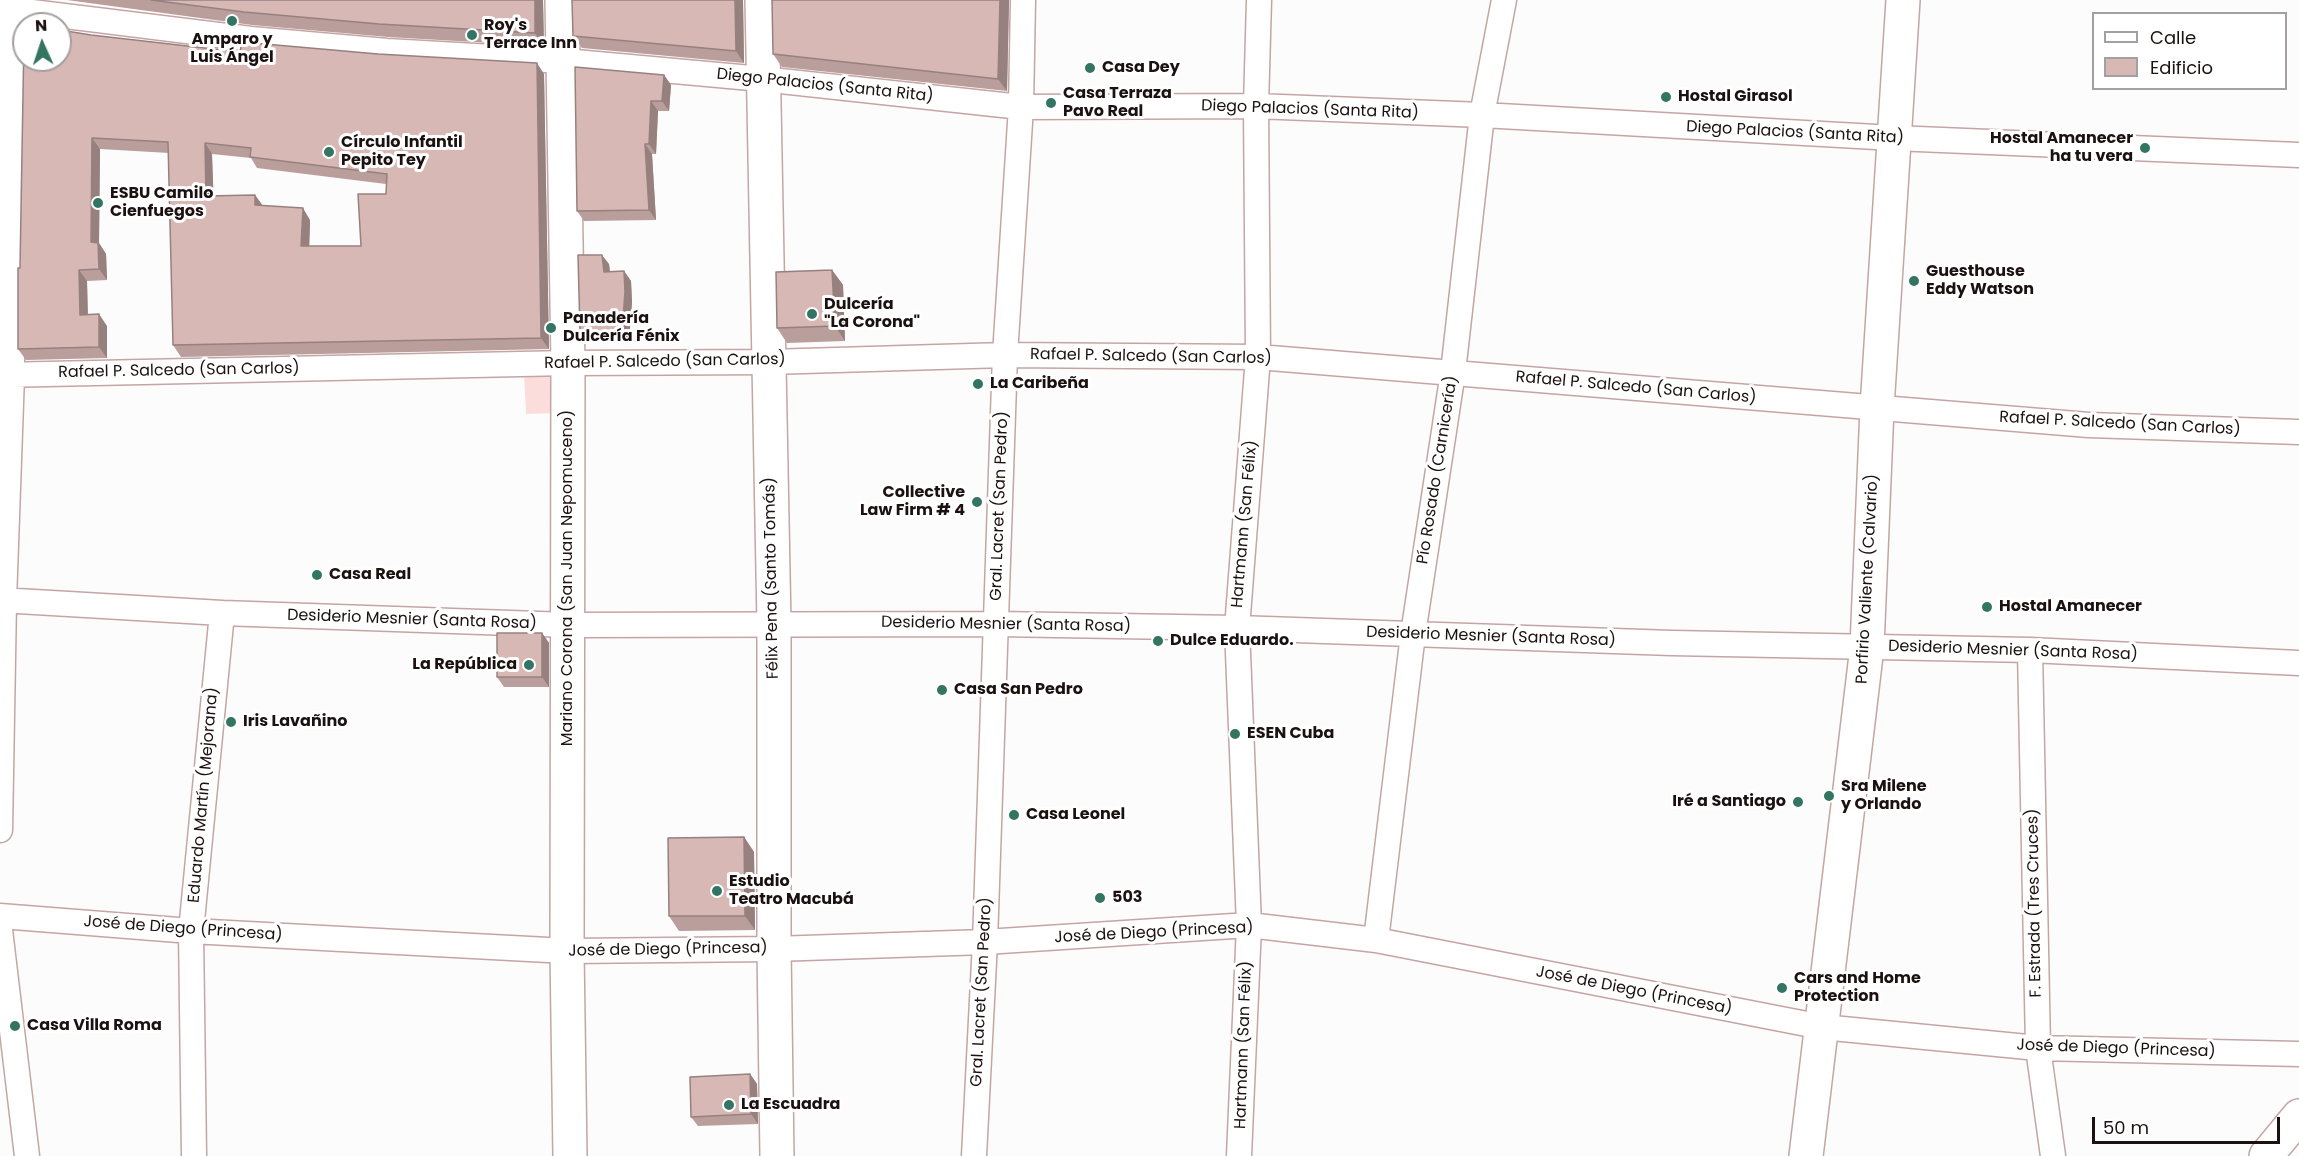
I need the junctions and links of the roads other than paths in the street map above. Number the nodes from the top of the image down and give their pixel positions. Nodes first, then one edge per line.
1 (562, 0) edge
2 (762, 0) edge
3 (1023, 0) edge
4 (1259, 0) edge
5 (1504, 0) edge
6 (1903, 0) edge
7 (5, 20) edge
8 (564, 61) junction
9 (762, 79) junction
10 (1256, 106) junction
11 (1021, 107) junction
12 (1482, 115) junction
13 (1894, 138) junction
14 (2299, 155) edge
15 (1005, 355) junction
16 (1258, 357) junction
17 (769, 362) junction
18 (568, 363) junction
19 (1453, 372) junction
20 (6, 375) edge
21 (1877, 408) junction
22 (2299, 432) edge
23 (2, 600) edge
24 (222, 613) junction
25 (774, 624) junction
26 (996, 624) junction
27 (568, 625) junction
28 (1236, 628) junction
29 (1413, 634) junction
30 (1867, 647) junction
31 (2031, 650) junction
32 (2299, 663) edge
33 (0, 830) edge
34 (0, 916) edge
35 (1249, 925) junction
36 (0, 930) edge
37 (192, 931) junction
38 (1376, 940) junction
39 (985, 942) junction
40 (774, 949) junction
41 (567, 951) junction
42 (1822, 1027) junction
43 (2038, 1047) junction
44 (2299, 1054) edge
45 (2299, 1116) edge
46 (27, 1156) edge
47 (194, 1156) edge
48 (570, 1156) edge
49 (777, 1156) edge
50 (974, 1156) edge
51 (1239, 1156) edge
52 (1806, 1156) edge
53 (2053, 1156) edge
54 (2266, 1156) edge

1 - 8 street, Mariano Corona (San Juan Nepomuceno)
2 - 9 street, Félix Pena (Santo Tomás)
3 - 11 street, Gral. Lacret (San Pedro)
4 - 10 street, Hartmann (San Félix)
5 - 12 street, Pío Rosado (Carnicería)
6 - 13 street, Porfirio Valiente (Calvario)
7 - 8 street, Diego Palacios (Santa Rita)
7 - 20 street
8 - 9 street, Diego Palacios (Santa Rita)
8 - 18 street, Mariano Corona (San Juan Nepomuceno)
9 - 11 street, Diego Palacios (Santa Rita)
9 - 17 street, Félix Pena (Santo Tomás)
10 - 11 street, Diego Palacios (Santa Rita)
10 - 12 street, Diego Palacios (Santa Rita)
10 - 16 street, Hartmann (San Félix)
11 - 15 street, Gral. Lacret (San Pedro)
12 - 13 street, Diego Palacios (Santa Rita)
12 - 19 street, Pío Rosado (Carnicería)
13 - 14 street, Diego Palacios (Santa Rita)
13 - 21 street, Porfirio Valiente (Calvario)
15 - 16 street, Rafael P. Salcedo (San Carlos)
15 - 17 street, Rafael P. Salcedo (San Carlos)
15 - 26 street, Gral. Lacret (San Pedro)
16 - 19 street, Rafael P. Salcedo (San Carlos)
16 - 28 street, Hartmann (San Félix)
17 - 18 street, Rafael P. Salcedo (San Carlos)
17 - 25 street, Félix Pena (Santo Tomás)
18 - 20 street, Rafael P. Salcedo (San Carlos)
18 - 27 street, Mariano Corona (San Juan Nepomuceno)
19 - 21 street, Rafael P. Salcedo (San Carlos)
19 - 29 street, Pío Rosado (Carnicería)
20 - 23 street
21 - 22 street, Rafael P. Salcedo (San Carlos)
21 - 30 street, Porfirio Valiente (Calvario)
23 - 24 street, Desiderio Mesnier (Santa Rosa)
23 - 33 street
24 - 27 street, Desiderio Mesnier (Santa Rosa)
24 - 37 street, Eduardo Martín (Mejorana)
25 - 26 street, Desiderio Mesnier (Santa Rosa)
25 - 27 street, Desiderio Mesnier (Santa Rosa)
25 - 40 street, Félix Pena (Santo Tomás)
26 - 28 street, Desiderio Mesnier (Santa Rosa)
26 - 39 street, Gral. Lacret (San Pedro)
27 - 41 street, Mariano Corona (San Juan Nepomuceno)
28 - 29 street, Desiderio Mesnier (Santa Rosa)
28 - 35 street, Hartmann (San Félix)
29 - 30 street, Desiderio Mesnier (Santa Rosa)
29 - 38 street, Pío Rosado (Carnicería)
30 - 31 street, Desiderio Mesnier (Santa Rosa)
30 - 42 street, Porfirio Valiente (Calvario)
31 - 32 street, Desiderio Mesnier (Santa Rosa)
31 - 43 street, F. Estrada (Tres Cruces)
34 - 37 street, José de Diego (Princesa)
35 - 38 street, José de Diego (Princesa)
35 - 39 street, José de Diego (Princesa)
35 - 51 street, Hartmann (San Félix)
36 - 46 street
37 - 41 street, José de Diego (Princesa)
37 - 47 street, Eduardo Martín (Mejorana)
38 - 42 street, José de Diego (Princesa)
39 - 40 street, José de Diego (Princesa)
39 - 50 street, Gral. Lacret (San Pedro)
40 - 41 street, José de Diego (Princesa)
40 - 49 street, Félix Pena (Santo Tomás)
41 - 48 street, Mariano Corona (San Juan Nepomuceno)
42 - 43 street, José de Diego (Princesa)
42 - 52 street, Porfirio Valiente (Calvario)
43 - 44 street, José de Diego (Princesa)
43 - 53 street, F. Estrada (Tres Cruces)
45 - 54 street

